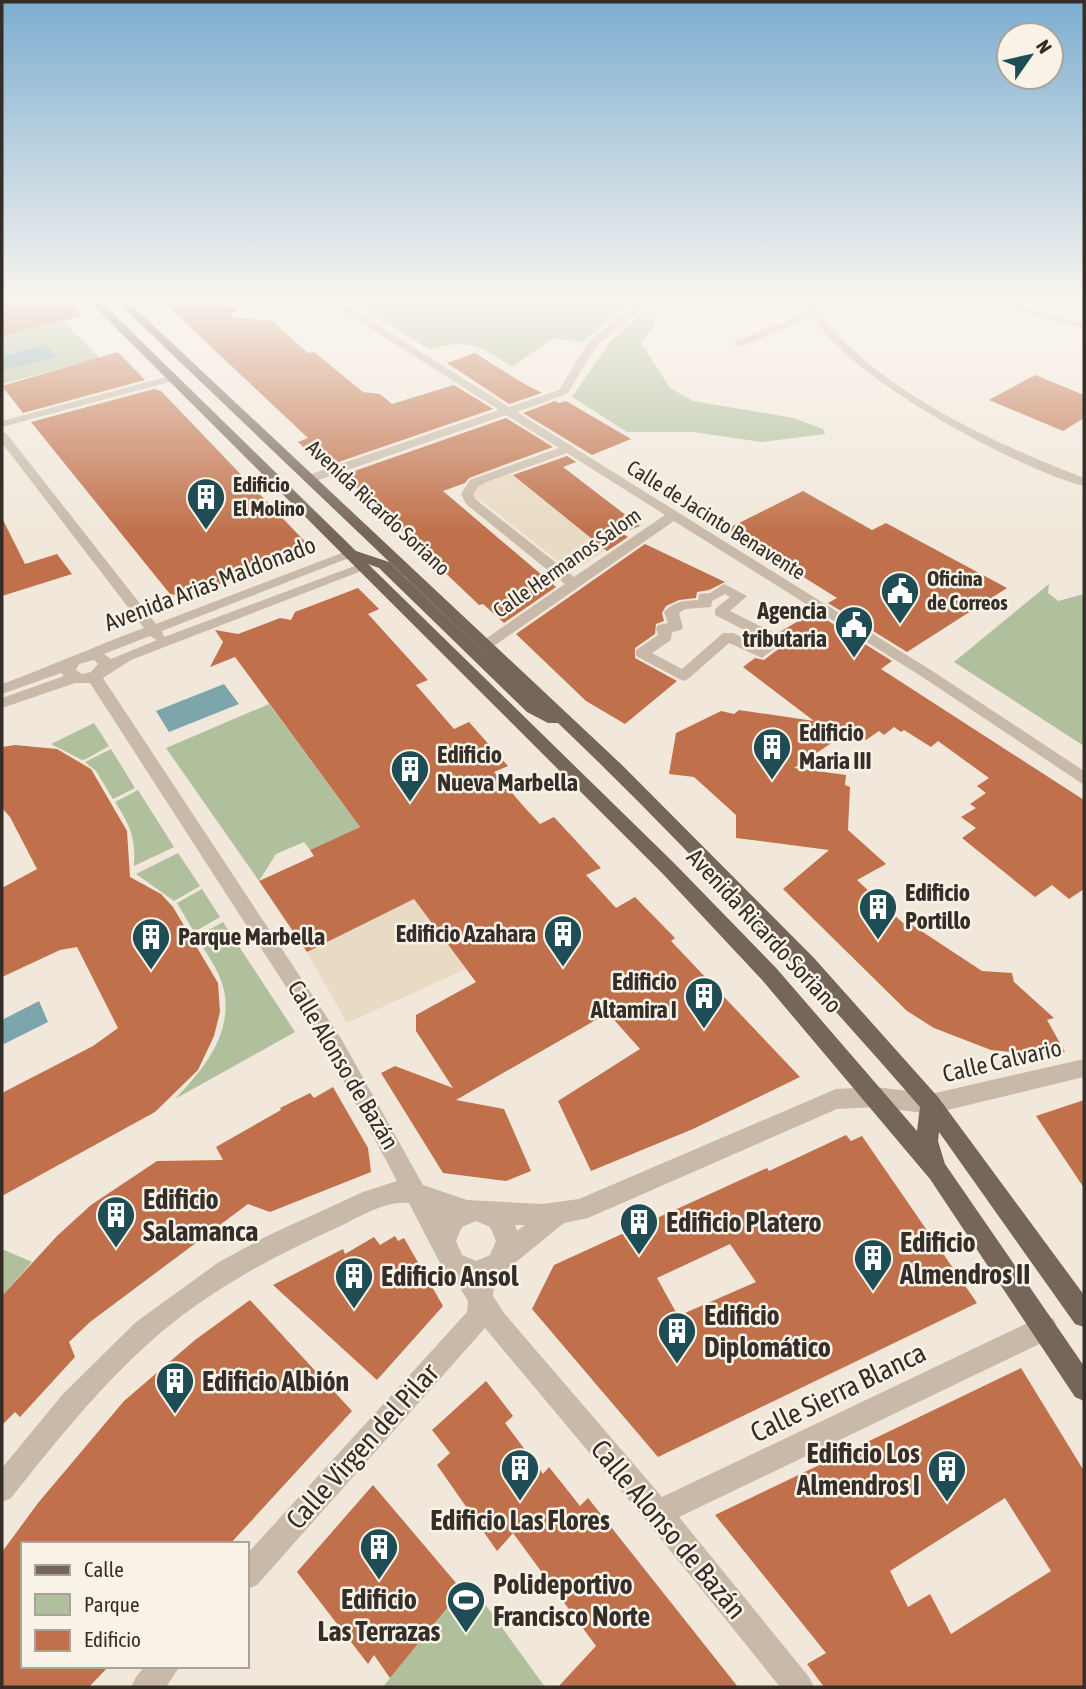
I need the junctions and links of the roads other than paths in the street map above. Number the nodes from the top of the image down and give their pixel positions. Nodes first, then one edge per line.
1 (171, 376) edge
2 (199, 376) edge
3 (448, 376) edge
4 (573, 376) edge
5 (881, 376) edge
6 (173, 378) junction
7 (506, 413) junction
8 (2, 424) edge
9 (2, 435) edge
10 (565, 450) junction
11 (309, 480) junction
12 (1084, 482) edge
13 (672, 516) junction
14 (367, 534) junction
15 (361, 560) junction
16 (574, 584) junction
17 (152, 628) junction
18 (728, 636) joint
19 (164, 643) junction
20 (486, 645) junction
21 (84, 656) junction
22 (72, 671) junction
23 (99, 673) junction
24 (2, 689) edge
25 (2, 703) edge
26 (573, 729) junction
27 (1084, 779) edge
28 (1084, 1068) edge
29 (876, 1097) junction
30 (931, 1104) junction
31 (938, 1172) junction
32 (409, 1187) junction
33 (479, 1212) junction
34 (558, 1214) junction
35 (445, 1248) junction
36 (483, 1267) junction
37 (484, 1311) junction
38 (1084, 1315) edge
39 (1045, 1328) junction
40 (1084, 1388) edge
41 (2, 1489) edge
42 (658, 1513) junction
43 (248, 1574) edge
44 (163, 1668) edge
45 (146, 1687) edge
46 (799, 1687) edge

1 - 6 main road, Avenida Ricardo Soriano
2 - 11 main road, Avenida Ricardo Soriano
3 - 7 street, Calle de Jacinto Benavente
4 - 7 street
5 - 12 street
6 - 8 street
6 - 15 main road, Avenida Ricardo Soriano
7 - 10 street, Calle de Jacinto Benavente
7 - 11 street
9 - 17 street
10 - 13 street, Calle de Jacinto Benavente
10 - 16 street
11 - 14 main road, Avenida Ricardo Soriano
13 - 16 street, Calle Hermanos Salom
13 - 27 street, Calle de Jacinto Benavente
14 - 15 main road
14 - 20 main road, Avenida Ricardo Soriano
15 - 17 street, Avenida Arias Maldonado
15 - 19 street, Avenida Arias Maldonado
15 - 26 main road, Avenida Ricardo Soriano
15 - 29 main road, Avenida Ricardo Soriano
16 - 20 street, Calle Hermanos Salom
17 - 19 street
17 - 21 street, Avenida Arias Maldonado
18 - 18 street
19 - 23 street, Avenida Arias Maldonado
20 - 26 main road, Avenida Ricardo Soriano
21 - 22 street, Avenida Arias Maldonado
21 - 23 street
22 - 23 street
22 - 24 street
22 - 25 street
23 - 32 street, Calle Alonso de Bazán
26 - 30 main road, Avenida Ricardo Soriano
28 - 30 street, Calle Calvario
29 - 30 street
29 - 31 main road, Avenida Ricardo Soriano
29 - 34 street
30 - 31 main road
30 - 38 main road, Avenida Ricardo Soriano
31 - 39 main road, Avenida Ricardo Soriano
32 - 33 street
32 - 35 street, Calle Alonso de Bazán
32 - 41 street
33 - 34 street
33 - 35 street
33 - 36 street
34 - 36 street
35 - 36 street
36 - 37 street
37 - 42 street, Calle Alonso de Bazán
37 - 43 street, Calle Virgen del Pilar
39 - 40 main road, Avenida Ricardo Soriano
39 - 42 street, Calle Sierra Blanca
42 - 46 street, Calle Alonso de Bazán
44 - 45 street

